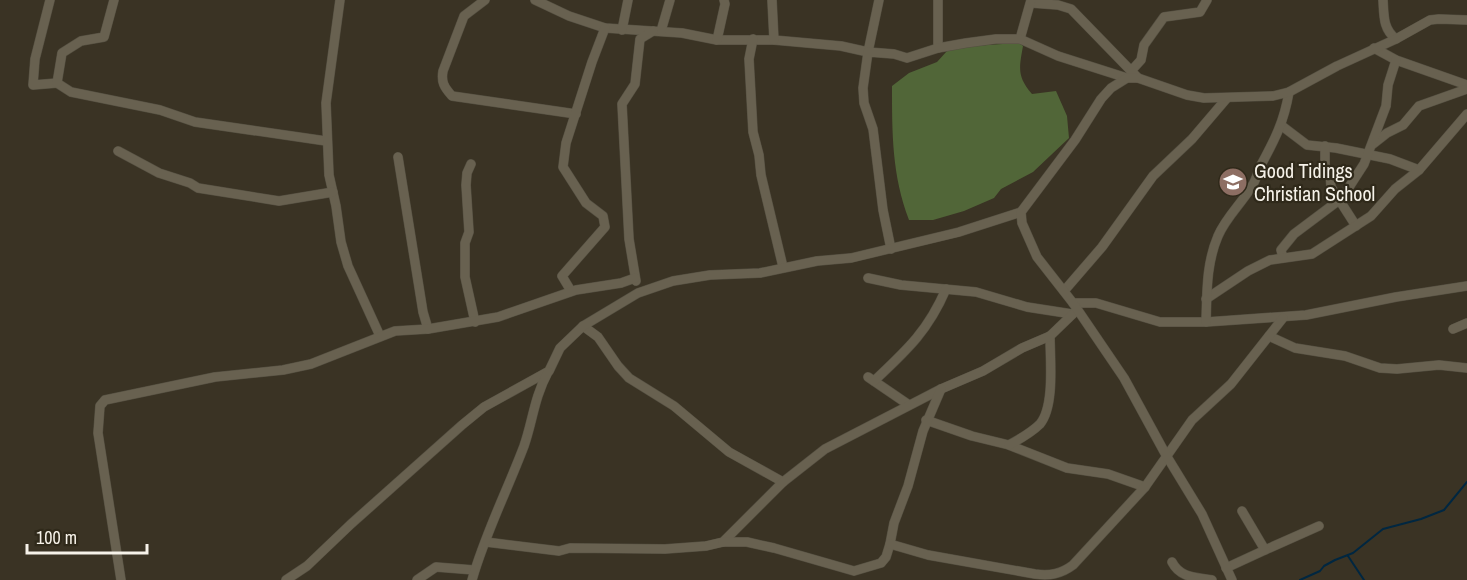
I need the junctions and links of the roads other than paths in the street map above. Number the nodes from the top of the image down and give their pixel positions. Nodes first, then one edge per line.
1 (50, 0) edge
2 (114, 0) edge
3 (340, 0) edge
4 (485, 0) edge
5 (535, 0) edge
6 (628, 0) edge
7 (670, 0) edge
8 (724, 0) edge
9 (772, 0) edge
10 (879, 0) edge
11 (938, 0) edge
12 (1207, 0) edge
13 (1383, 0) edge
14 (1031, 2) edge
15 (1467, 20) edge
16 (605, 28) junction
17 (622, 30) junction
18 (657, 31) junction
19 (753, 39) junction
20 (1020, 39) junction
21 (1396, 39) junction
22 (717, 40) junction
23 (774, 40) junction
24 (938, 48) junction
25 (1374, 48) junction
26 (868, 52) junction
27 (1396, 60) junction
28 (1132, 76) junction
29 (57, 83) junction
30 (1467, 87) edge
31 (1289, 92) junction
32 (1227, 98) junction
33 (576, 114) junction
34 (1467, 114) edge
35 (1282, 126) junction
36 (326, 141) junction
37 (1373, 144) junction
38 (1325, 146) junction
39 (118, 151) dead end
40 (1368, 154) junction
41 (398, 157) dead end
42 (471, 164) dead end
43 (1419, 170) junction
44 (333, 192) junction
45 (1338, 201) junction
46 (1021, 212) junction
47 (1356, 226) junction
48 (891, 249) junction
49 (1283, 258) junction
50 (783, 267) junction
51 (635, 278) junction
52 (867, 278) dead end
53 (1467, 286) edge
54 (946, 289) junction
55 (571, 291) junction
56 (1064, 291) junction
57 (638, 292) junction
58 (1206, 299) junction
59 (1074, 309) junction
60 (1282, 318) junction
61 (475, 322) junction
62 (1206, 322) junction
63 (1467, 322) edge
64 (583, 326) junction
65 (428, 329) junction
66 (1453, 329) dead end
67 (380, 336) junction
68 (1050, 336) junction
69 (1269, 336) junction
70 (1467, 368) edge
71 (549, 371) junction
72 (941, 389) junction
73 (909, 405) junction
74 (926, 420) junction
75 (1009, 445) junction
76 (1166, 455) junction
77 (783, 482) junction
78 (1145, 487) junction
79 (1242, 511) dead end
80 (1319, 526) dead end
81 (486, 542) junction
82 (723, 542) junction
83 (890, 544) junction
84 (1265, 550) junction
85 (1172, 562) dead end
86 (1226, 568) junction
87 (473, 575) edge
88 (121, 580) edge
89 (286, 580) edge
90 (417, 580) edge
91 (1212, 580) edge
92 (1232, 580) edge

1 - 29 street
2 - 29 street
3 - 36 street
4 - 33 street
5 - 16 street
6 - 17 street
7 - 18 street
8 - 22 street
9 - 23 street
10 - 26 street
11 - 24 street
12 - 28 street
13 - 21 street
14 - 20 street
14 - 28 street
15 - 21 street
16 - 17 street
16 - 33 street
17 - 18 street
18 - 22 street
18 - 51 street
19 - 22 street
19 - 23 street
19 - 50 street
20 - 24 street
20 - 28 street
21 - 25 street
23 - 26 street
24 - 26 street
25 - 27 street
25 - 31 street
26 - 48 street
27 - 30 street
27 - 37 street
28 - 32 street
28 - 46 street
29 - 36 street
30 - 37 street
31 - 32 street
31 - 35 street
32 - 56 street
33 - 55 street
34 - 43 street
35 - 38 street
35 - 58 street
36 - 44 street
37 - 40 street
38 - 40 street
38 - 45 street
39 - 44 street
40 - 43 street
40 - 45 street
41 - 65 street
42 - 61 street
43 - 47 street
44 - 67 street
45 - 47 street
45 - 49 street
46 - 48 street
46 - 56 street
47 - 49 street
48 - 50 street
49 - 58 street
50 - 57 street
51 - 55 street
51 - 57 street
52 - 54 street
53 - 60 street
54 - 59 street
54 - 73 street
55 - 61 street
56 - 59 street
57 - 64 street
58 - 62 street
59 - 62 street
59 - 68 street
59 - 76 street
60 - 62 street
60 - 69 street
61 - 65 street
63 - 66 street
64 - 71 street
64 - 77 street
65 - 67 street
67 - 88 street
68 - 72 street
68 - 75 street
69 - 70 street
69 - 76 street
71 - 81 street
71 - 89 street
72 - 73 street
72 - 74 street
73 - 77 street
74 - 75 street
74 - 83 street
75 - 78 street
76 - 78 street
76 - 86 street
77 - 82 street
78 - 83 street
79 - 84 street
80 - 84 street
81 - 82 street
81 - 87 street
82 - 83 street
84 - 86 street
85 - 91 street
86 - 92 street
87 - 90 street

